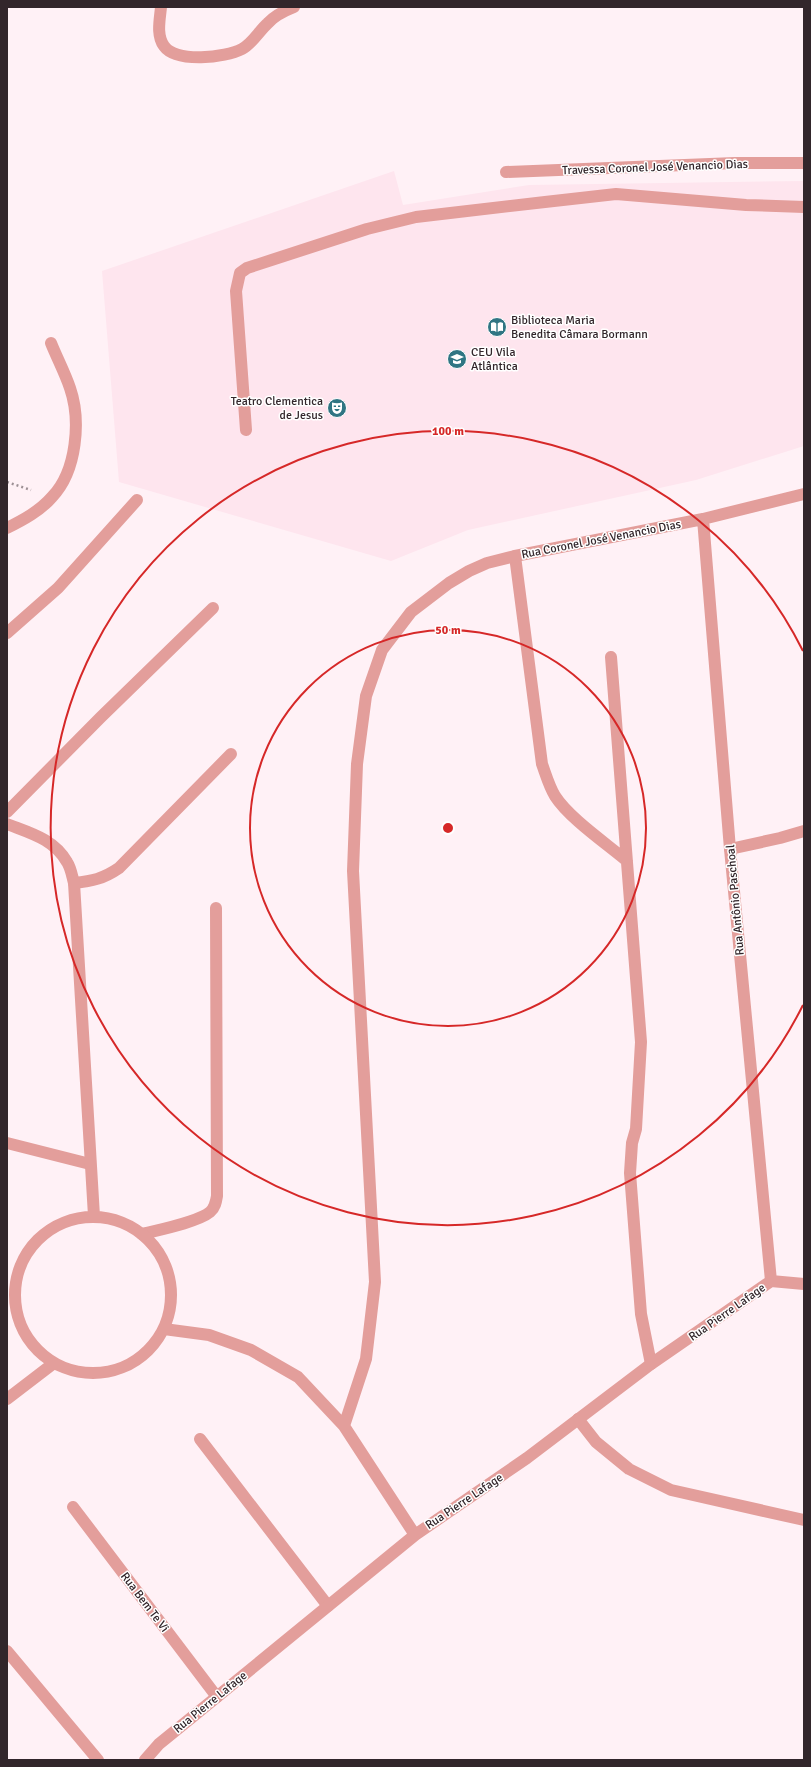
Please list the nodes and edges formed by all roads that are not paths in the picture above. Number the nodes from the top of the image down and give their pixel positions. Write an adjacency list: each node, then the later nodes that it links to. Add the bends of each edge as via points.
1 (161, 7): 2 (street, via 160,37 164,46 178,56 207,57 232,54 244,48 268,22)
2 (294, 7)
3 (804, 163): 4 (street, Travessa Coronel José Venancio Dias, via 735,163)
4 (506, 172)
5 (804, 207): 7 (street, via 746,205 616,194 416,217 366,229 247,268 240,273 236,291)
6 (51, 343): 11 (street, via 70,389 76,426 73,453 65,480 53,497 36,511)
7 (246, 430)
8 (804, 494): 10 (street, Rua Coronel José Venancio Dias)
9 (137, 500): 14 (street, via 58,588)
10 (703, 519): 12 (street, Rua Coronel José Venancio Dias); 20 (street, Rua Antônio Paschoal)
11 (7, 528)
12 (515, 556): 21 (street, via 542,764 556,796 567,811); 36 (street, Rua Coronel José Venancio Dias, via 469,571 411,612 382,650 366,696 357,764 353,871 375,1282 366,1359)
13 (213, 608): 17 (street, via 101,716)
14 (7, 633)
15 (611, 657): 21 (street)
16 (231, 754): 22 (street, via 119,868 96,880)
17 (7, 812)
18 (7, 824): 22 (street, via 54,845 68,863)
19 (804, 831): 20 (street)
20 (730, 849): 28 (street, Rua Antônio Paschoal)
21 (627, 861): 33 (street, via 641,1042 636,1129 632,1143 630,1173 641,1314)
22 (74, 883): 25 (street)
23 (216, 908): 27 (street, via 215,1206 199,1218)
24 (7, 1143): 25 (street)
25 (90, 1164): 26 (street)
26 (94, 1216): 27 (street, via 120,1221); 30 (street, via 69,1220 46,1232 28,1250 17,1274)
27 (142, 1234): 31 (street, via 159,1254 169,1278 171,1303)
28 (771, 1281): 29 (street, Rua Pierre Lafage); 33 (street, Rua Pierre Lafage)
29 (804, 1284)
30 (11, 1299): 32 (street, via 20,1325 34,1347)
31 (164, 1329): 32 (street, via 149,1350 128,1365 104,1373 78,1372); 36 (street, via 209,1335 251,1350 298,1377)
32 (54, 1363): 34 (street)
33 (651, 1364): 35 (street, Rua Pierre Lafage)
34 (7, 1399)
35 (578, 1419): 39 (street, via 596,1442 628,1469 671,1490); 40 (street, Rua Pierre Lafage, via 527,1458)
36 (344, 1426): 40 (street)
37 (200, 1439): 41 (street)
38 (73, 1507): 43 (street, Rua Bem Te Vi)
39 (804, 1520)
40 (415, 1535): 41 (street, Rua Pierre Lafage)
41 (328, 1606): 43 (street, Rua Pierre Lafage)
42 (7, 1651): 44 (street)
43 (217, 1696): 45 (street, Rua Pierre Lafage, via 159,1744)
44 (98, 1760)
45 (145, 1760)

